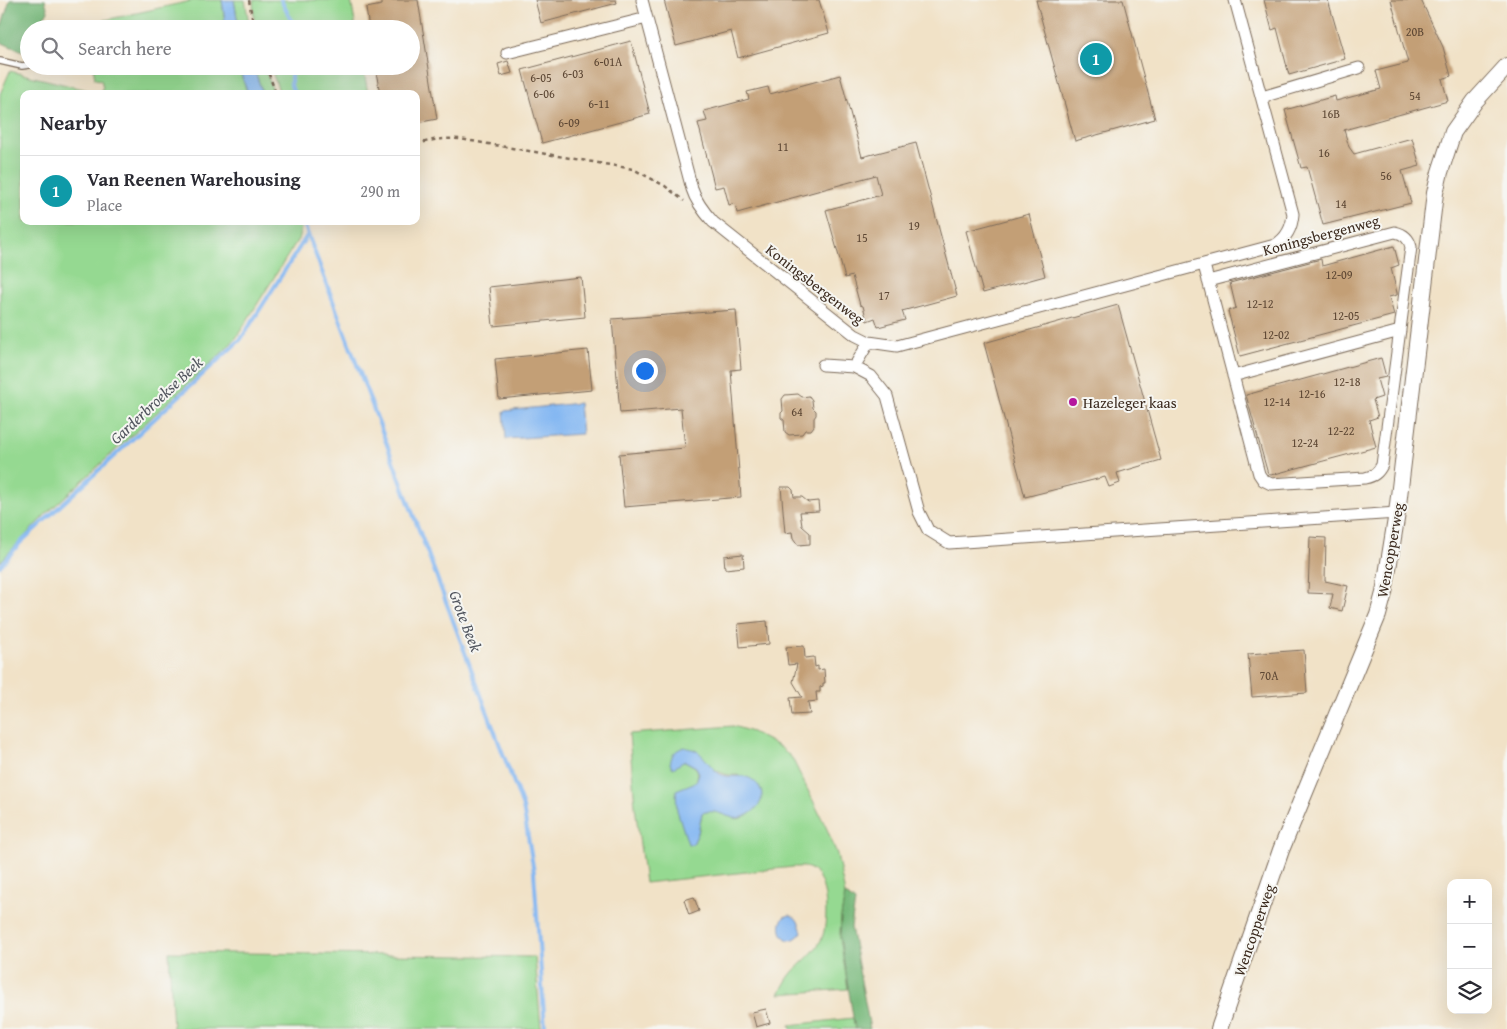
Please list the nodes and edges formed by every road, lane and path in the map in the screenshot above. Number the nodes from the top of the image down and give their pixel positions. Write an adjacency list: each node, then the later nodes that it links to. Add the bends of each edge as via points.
1 (249, 0): 5 (path)
2 (642, 0): 4 (street, Koningsbergenweg)
3 (1235, 0): 13 (street, Koningsbergenweg)
4 (647, 18): 6 (street); 19 (street, Koningsbergenweg, via 696,200 713,222 820,308)
5 (252, 20)
6 (507, 53)
7 (0, 61): 8 (lane)
8 (20, 66)
9 (1507, 66): 23 (street, Wencopperweg, via 1475,101 1453,132 1440,172)
10 (1359, 68): 13 (street)
11 (269, 75): 12 (path)
12 (275, 90)
13 (1262, 96): 16 (street, Koningsbergenweg, via 1290,200 1291,227 1275,246)
14 (420, 143): 15 (path, via 441,138 460,139 608,164 655,180)
15 (689, 205)
16 (1204, 264): 17 (street, Koningsbergenweg); 19 (street, Koningsbergenweg, via 897,346)
17 (1208, 281): 18 (street, Koningsbergenweg, via 1395,232 1404,234 1411,247); 22 (street, Koningsbergenweg)
18 (1400, 331): 22 (street); 22 (street, Koningsbergenweg, via 1382,465 1373,476 1280,484 1263,480)
19 (869, 342): 21 (street)
20 (823, 365): 21 (street)
21 (854, 367): 23 (street, via 871,376 887,396 920,512 928,530 949,543)
22 (1233, 376)
23 (1397, 513): 24 (street, Wencopperweg, via 1378,615 1281,850)
24 (1219, 1029)

